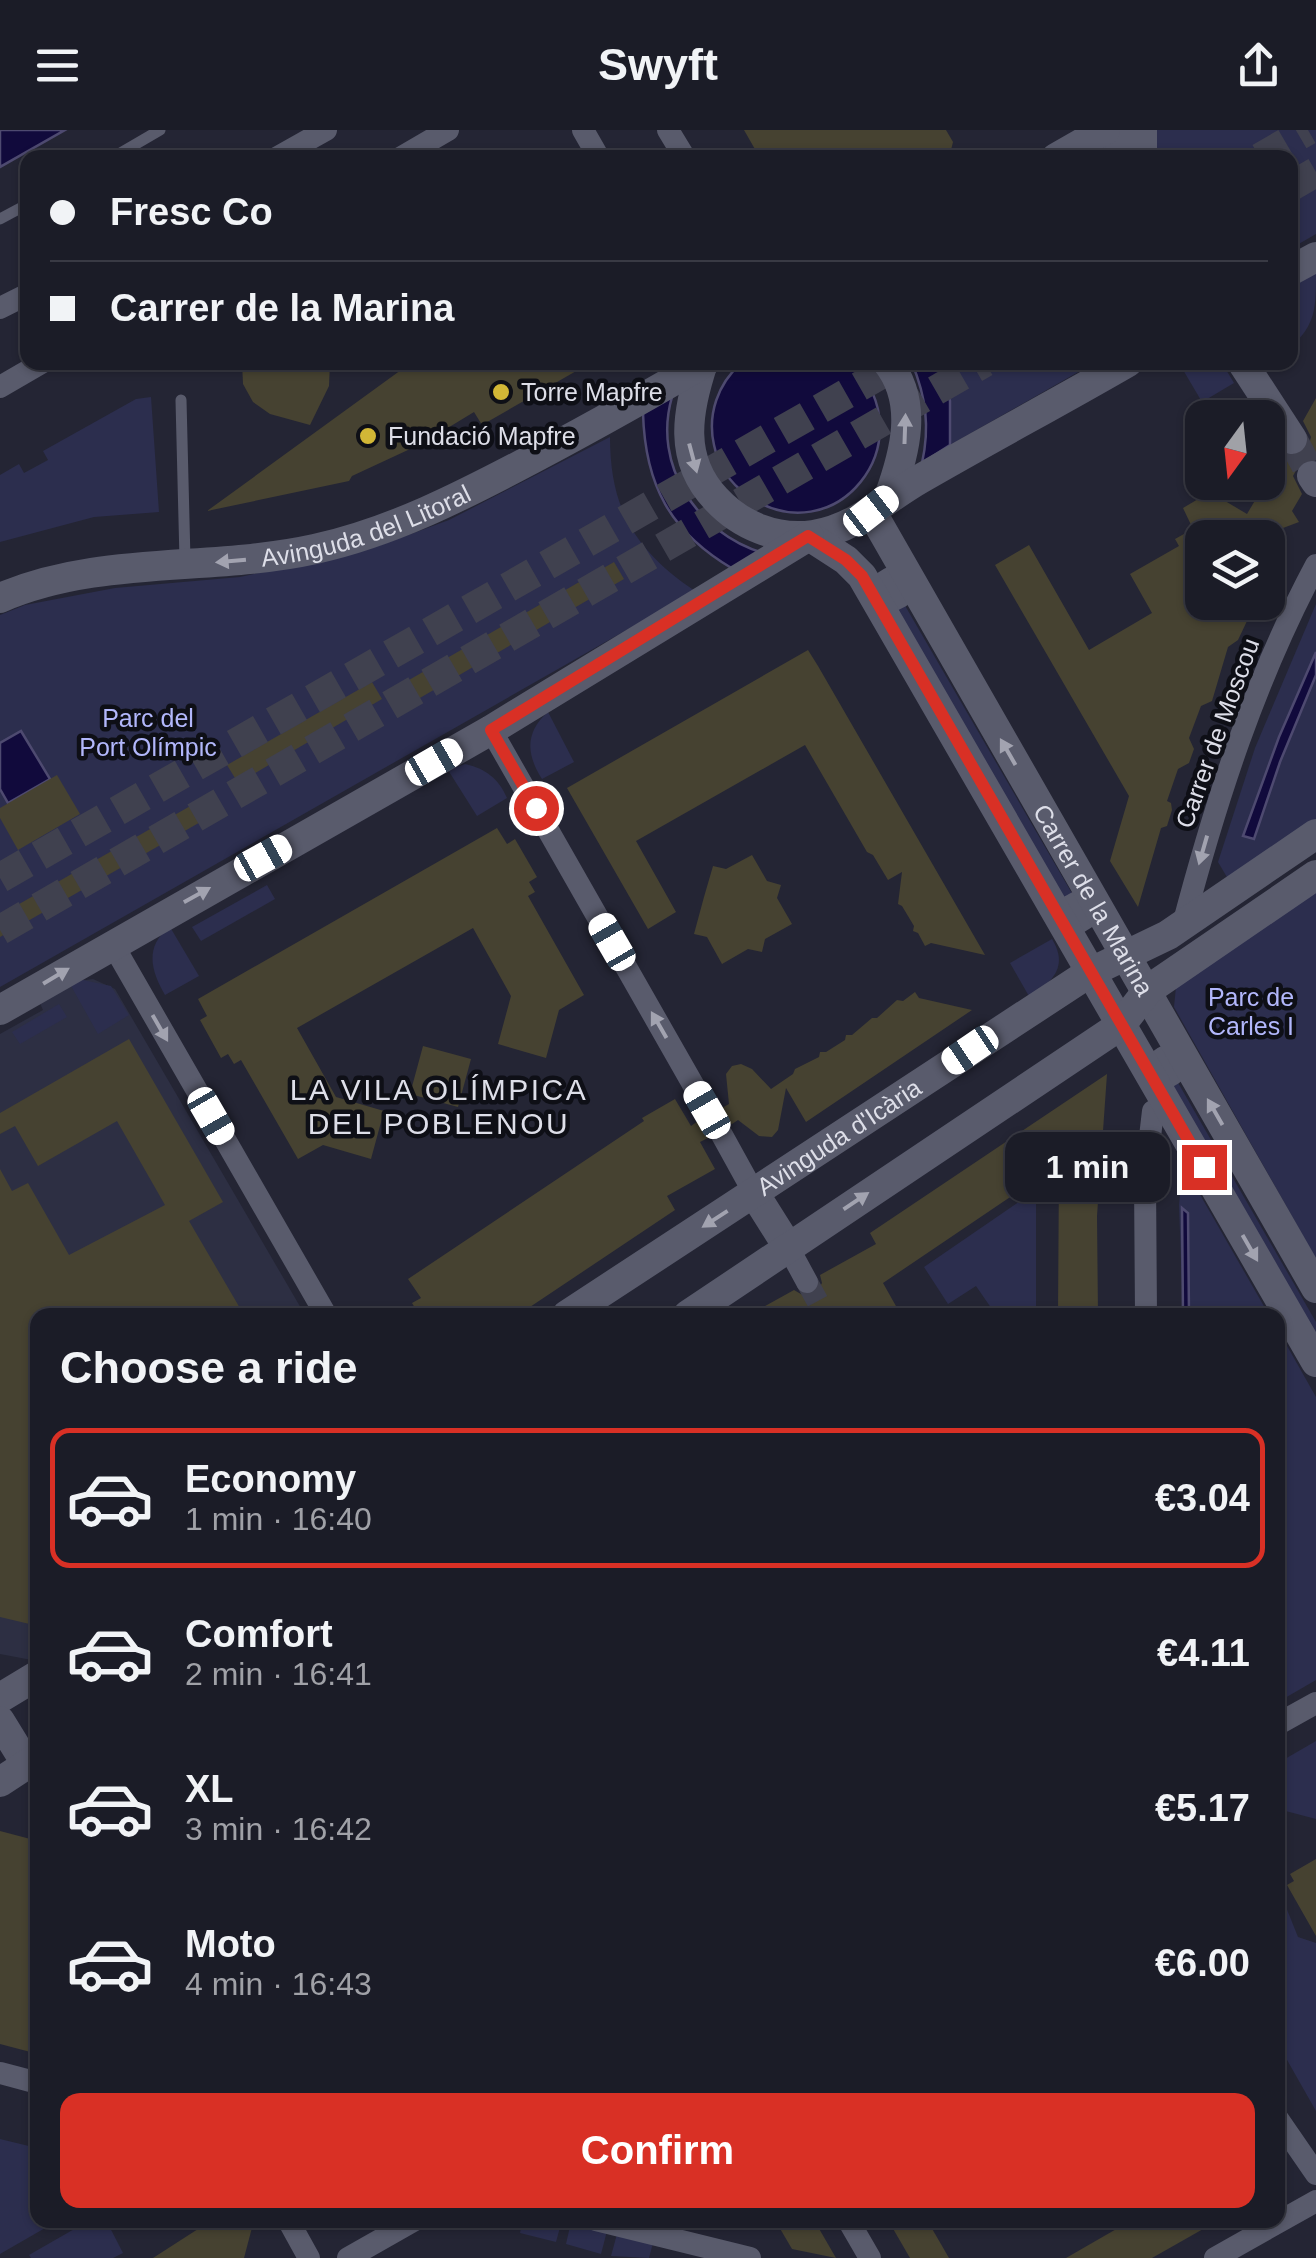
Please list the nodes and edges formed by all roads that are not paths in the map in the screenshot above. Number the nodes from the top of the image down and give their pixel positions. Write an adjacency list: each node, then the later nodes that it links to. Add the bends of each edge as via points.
1 (160, 130): 5 (lane)
2 (326, 130): 6 (street)
3 (448, 130): 7 (street)
4 (1108, 130): 8 (street)
5 (126, 150)
6 (290, 150)
7 (414, 150)
8 (1071, 150)
9 (29, 370): 15 (street)
10 (691, 370): 20 (street, Avinguda del Litoral, one-way to 20, via 398,524 315,549)
11 (702, 370): 19 (street, one-way to 19, via 688,415 689,441 710,493 737,520)
12 (893, 370): 18 (street, one-way to 12, via 903,459 907,422)
13 (1114, 370): 18 (street)
14 (1251, 370): 17 (street)
15 (0, 387)
16 (180, 400): 20 (lane)
17 (1292, 440)
18 (880, 504): 19 (street, via 850,525); 28 (street, Carrer de la Marina, one-way to 18)
19 (808, 536): 23 (street); 29 (street, Carrer de la Marina, via 862,576)
20 (185, 565): 22 (street, Avinguda del Litoral, via 60,578)
21 (1316, 565): 26 (street, Carrer de Moscou, one-way to 26, via 1262,678)
22 (0, 598)
23 (491, 730): 27 (street, one-way to 23); 34 (street, one-way to 23)
24 (1316, 834): 26 (street, Avinguda d'Icària)
25 (1316, 875): 30 (street)
26 (1182, 925): 28 (street, Avinguda d'Icària)
27 (112, 943): 31 (street, one-way to 27); 40 (street, one-way to 40)
28 (1127, 957): 29 (street, Avinguda d'Icària); 30 (street, Carrer de la Marina)
29 (1088, 973): 32 (street, Carrer de la Marina); 36 (street, Avinguda d'Icària)
30 (1148, 990): 32 (street); 39 (street, Carrer de la Marina, one-way to 30)
31 (0, 1010)
32 (1121, 1025): 33 (street, Carrer de la Marina); 37 (street, one-way to 32)
33 (1166, 1091): 43 (street, via 1153,1111 1146,1180); 44 (street, Carrer de la Marina, one-way to 44)
34 (707, 1110)
35 (722, 1135): 36 (street)
36 (754, 1193): 37 (street); 41 (street, Avinguda d'Icària, one-way to 41)
37 (788, 1248): 38 (street); 42 (street)
38 (807, 1282)
39 (1316, 1288)
40 (322, 1308)
41 (578, 1308)
42 (698, 1308)
43 (1146, 1308)
44 (1316, 1362)
45 (30, 1681): 46 (street)
46 (0, 1698)
47 (1316, 1703): 48 (street)
48 (1285, 1720)
49 (0, 1721): 50 (street)
50 (30, 1763)
51 (30, 1771): 52 (street)
52 (0, 1782)
53 (0, 2073): 54 (street)
54 (30, 2081)
55 (1285, 2129): 56 (street)
56 (1316, 2174)
57 (1316, 2201): 58 (street)
58 (1285, 2218)
59 (292, 2228): 64 (street)
60 (401, 2228): 65 (street)
61 (628, 2228): 66 (street)
62 (853, 2228): 67 (street)
63 (1268, 2228): 68 (street)
64 (309, 2258)
65 (348, 2258)
66 (750, 2258)
67 (870, 2258)
68 (1215, 2258)

